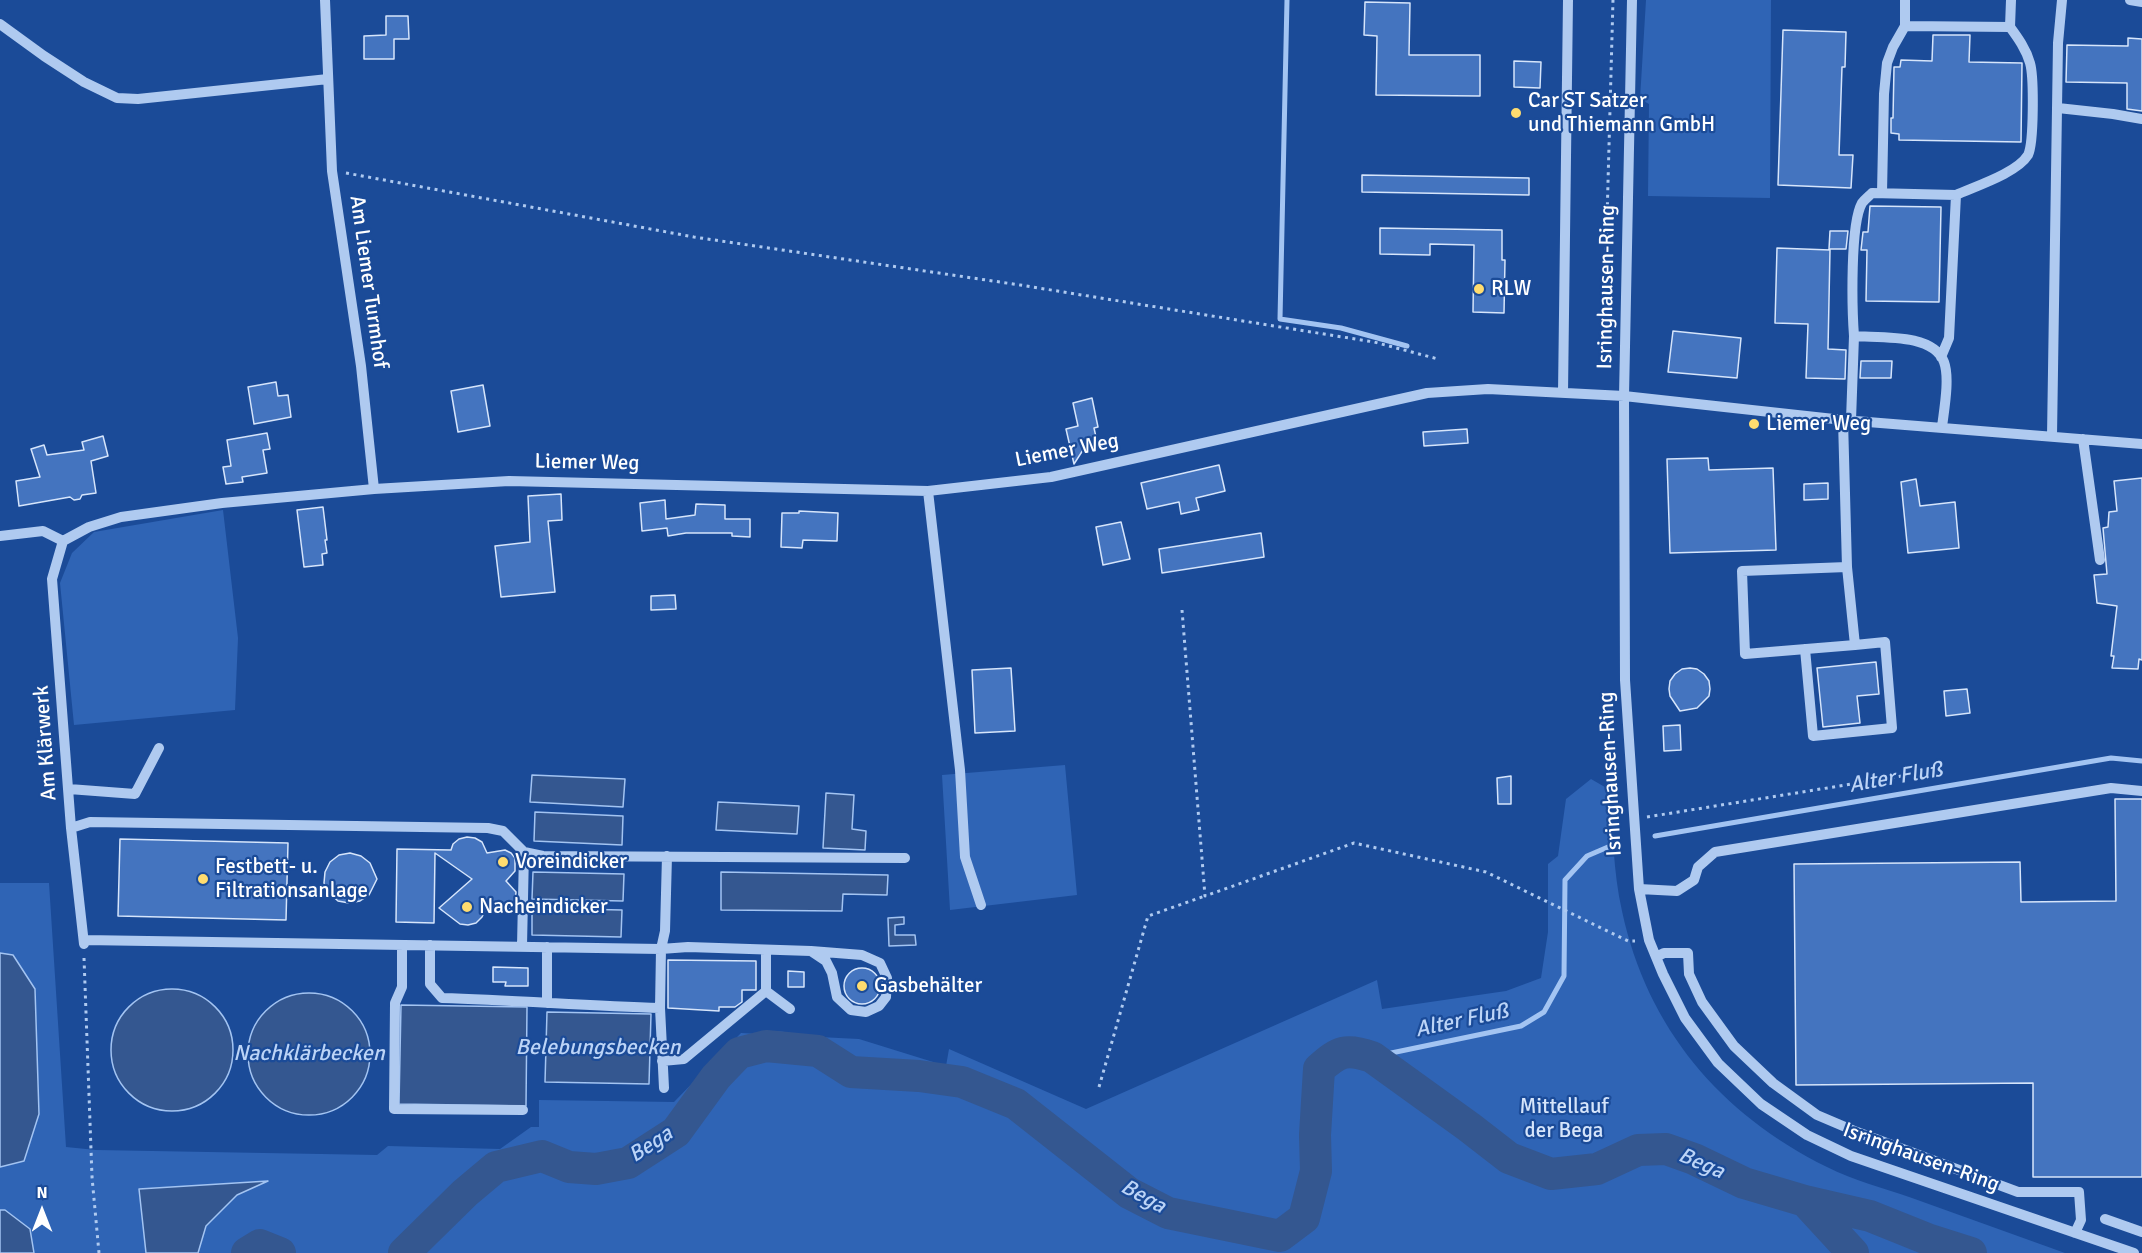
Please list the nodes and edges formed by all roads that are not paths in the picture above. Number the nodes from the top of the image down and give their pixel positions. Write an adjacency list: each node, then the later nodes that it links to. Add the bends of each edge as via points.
1 (326, 0): 12 (street, Am Liemer Turmhof)
2 (1568, 0): 19 (street)
3 (1632, 0): 20 (street, Isringhausen-Ring)
4 (1905, 0): 10 (street)
5 (2011, 0): 11 (street)
6 (2062, 0): 13 (street)
7 (2130, 0): 8 (street)
8 (2142, 2)
9 (0, 24): 12 (street, via 84,82 117,98)
10 (1905, 26): 11 (street); 15 (street, via 1887,63)
11 (2010, 27): 16 (street, via 2031,65 2032,140 2028,155 2011,170)
12 (328, 79): 26 (street, Am Liemer Turmhof, via 332,171 361,366)
13 (2058, 108): 14 (street); 23 (street)
14 (2142, 119)
15 (1882, 193): 16 (street); 17 (street, via 1872,193 1863,202 1857,220)
16 (1956, 195): 18 (street, via 1949,338)
17 (1854, 336): 18 (street, via 1918,340 1936,348); 21 (street)
18 (1941, 357): 22 (street, via 1945,385)
19 (1563, 393): 20 (street, Liemer Weg); 27 (street, Liemer Weg, via 1488,389 1426,393 1051,477)
20 (1624, 396): 21 (street, Liemer Weg); 41 (street, Isringhausen-Ring, via 1625,680)
21 (1847, 420): 22 (street, Liemer Weg); 31 (street)
22 (1942, 428): 23 (street, Liemer Weg)
23 (2052, 436): 24 (street, Liemer Weg)
24 (2083, 439): 25 (street, Liemer Weg); 30 (street)
25 (2142, 444)
26 (374, 489): 27 (street, Liemer Weg, via 509,481); 29 (street, Liemer Weg, via 121,517)
27 (928, 491): 42 (street, via 960,770 965,857)
28 (0, 536): 29 (street, via 43,531)
29 (63, 541): 35 (street, Am Klärwerk, via 52,579)
30 (2100, 560)
31 (1847, 567): 32 (street); 33 (street, via 1742,571 1746,654)
32 (1855, 645): 33 (street); 33 (street, via 1885,642 1892,728 1813,736)
33 (1805, 650)
34 (159, 748): 35 (street, via 135,794)
35 (69, 789): 37 (street, Am Klärwerk)
36 (2142, 791): 41 (street, via 2111,788 1715,852 1698,867 1694,880 1677,891)
37 (71, 828): 38 (street, via 90,822 488,828 503,831); 43 (street, Am Klärwerk, via 84,942)
38 (524, 852): 39 (street, via 543,856); 45 (street)
39 (667, 856): 40 (street); 47 (street, via 665,931)
40 (905, 858)
41 (1639, 889): 50 (street, Isringhausen-Ring)
42 (981, 905)
43 (402, 945): 44 (street); 57 (street, via 402,987 395,1003 394,1109)
44 (430, 945): 45 (street); 52 (street, via 430,984 442,998)
45 (522, 946): 46 (street)
46 (547, 947): 47 (street); 52 (street)
47 (660, 949): 48 (street); 53 (street)
48 (766, 950): 49 (street); 51 (street)
49 (811, 951): 49 (street, via 862,955 880,963 887,978 886,997 879,1006 866,1011 851,1010 837,997 826,961)
50 (1656, 957): 60 (street, Isringhausen-Ring, via 1685,1018 1719,1064 1761,1104 1808,1135 1851,1156); 60 (street, via 1688,953 1689,974 1702,1002 1734,1046 1773,1083 1817,1114 2018,1192 2079,1192 2081,1220)
51 (766, 991): 54 (street); 55 (street, via 684,1059)
52 (547, 1003): 53 (street)
53 (660, 1008): 55 (street)
54 (790, 1010)
55 (662, 1060): 56 (street)
56 (664, 1088)
57 (523, 1110)
58 (2105, 1219): 59 (street)
59 (2142, 1232)
60 (2075, 1233): 61 (street, Isringhausen-Ring)
61 (2134, 1253)

